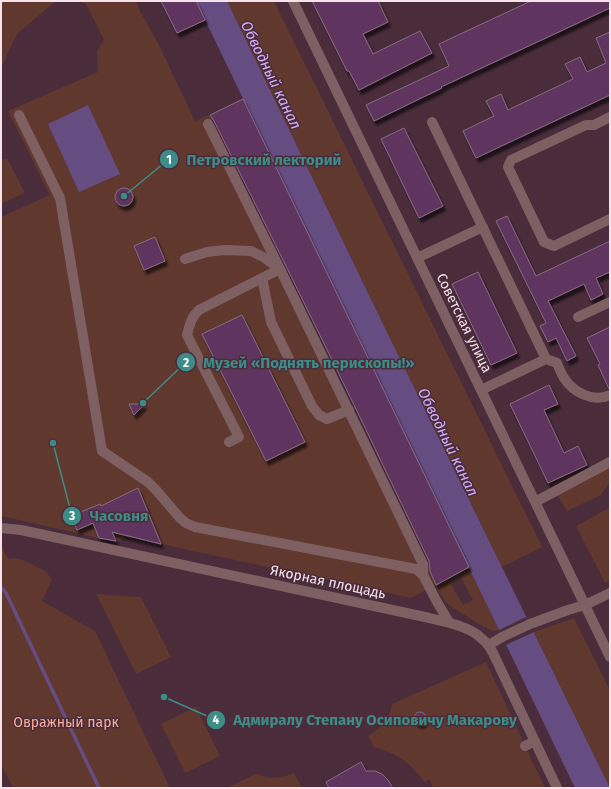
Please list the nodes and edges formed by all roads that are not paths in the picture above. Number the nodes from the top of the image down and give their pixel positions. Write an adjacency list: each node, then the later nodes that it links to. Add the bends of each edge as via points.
1 (293, 1): 8 (street, Советская улица)
2 (19, 115): 22 (street, via 60,198 102,451 148,482 180,518 195,527 416,569)
3 (610, 117): 6 (street, via 594,125 586,125 511,160 508,167 544,242 554,246)
4 (432, 122): 7 (street)
5 (208, 124): 10 (street)
6 (610, 219)
7 (483, 226): 8 (street); 14 (street)
8 (417, 258): 15 (street, Советская улица)
9 (185, 259): 10 (street, via 224,250 250,251)
10 (280, 269): 11 (street); 17 (street)
11 (262, 278): 17 (street, via 271,322 312,406 319,415 327,419); 18 (street, via 199,310 193,315 188,330 188,335 239,437)
12 (610, 302): 13 (street)
13 (578, 318)
14 (546, 359): 15 (street); 16 (street, via 557,363 563,377 574,389 586,396 596,398)
15 (481, 390): 20 (street, Советская улица)
16 (610, 395)
17 (349, 410): 22 (street, via 423,564)
18 (229, 442)
19 (610, 462): 20 (street)
20 (535, 502): 24 (street, Советская улица)
21 (1, 528): 25 (street, Якорная площадь, via 21,530)
22 (423, 574): 25 (street)
23 (610, 593): 24 (street)
24 (585, 605): 26 (street, via 530,624); 27 (street, Советская улица)
25 (448, 622): 26 (street, Якорная площадь, via 473,632)
26 (489, 645): 28 (street, Якорная площадь)
27 (610, 657)
28 (535, 741): 29 (street); 30 (street, Якорная площадь)
29 (525, 746)
30 (557, 788)

